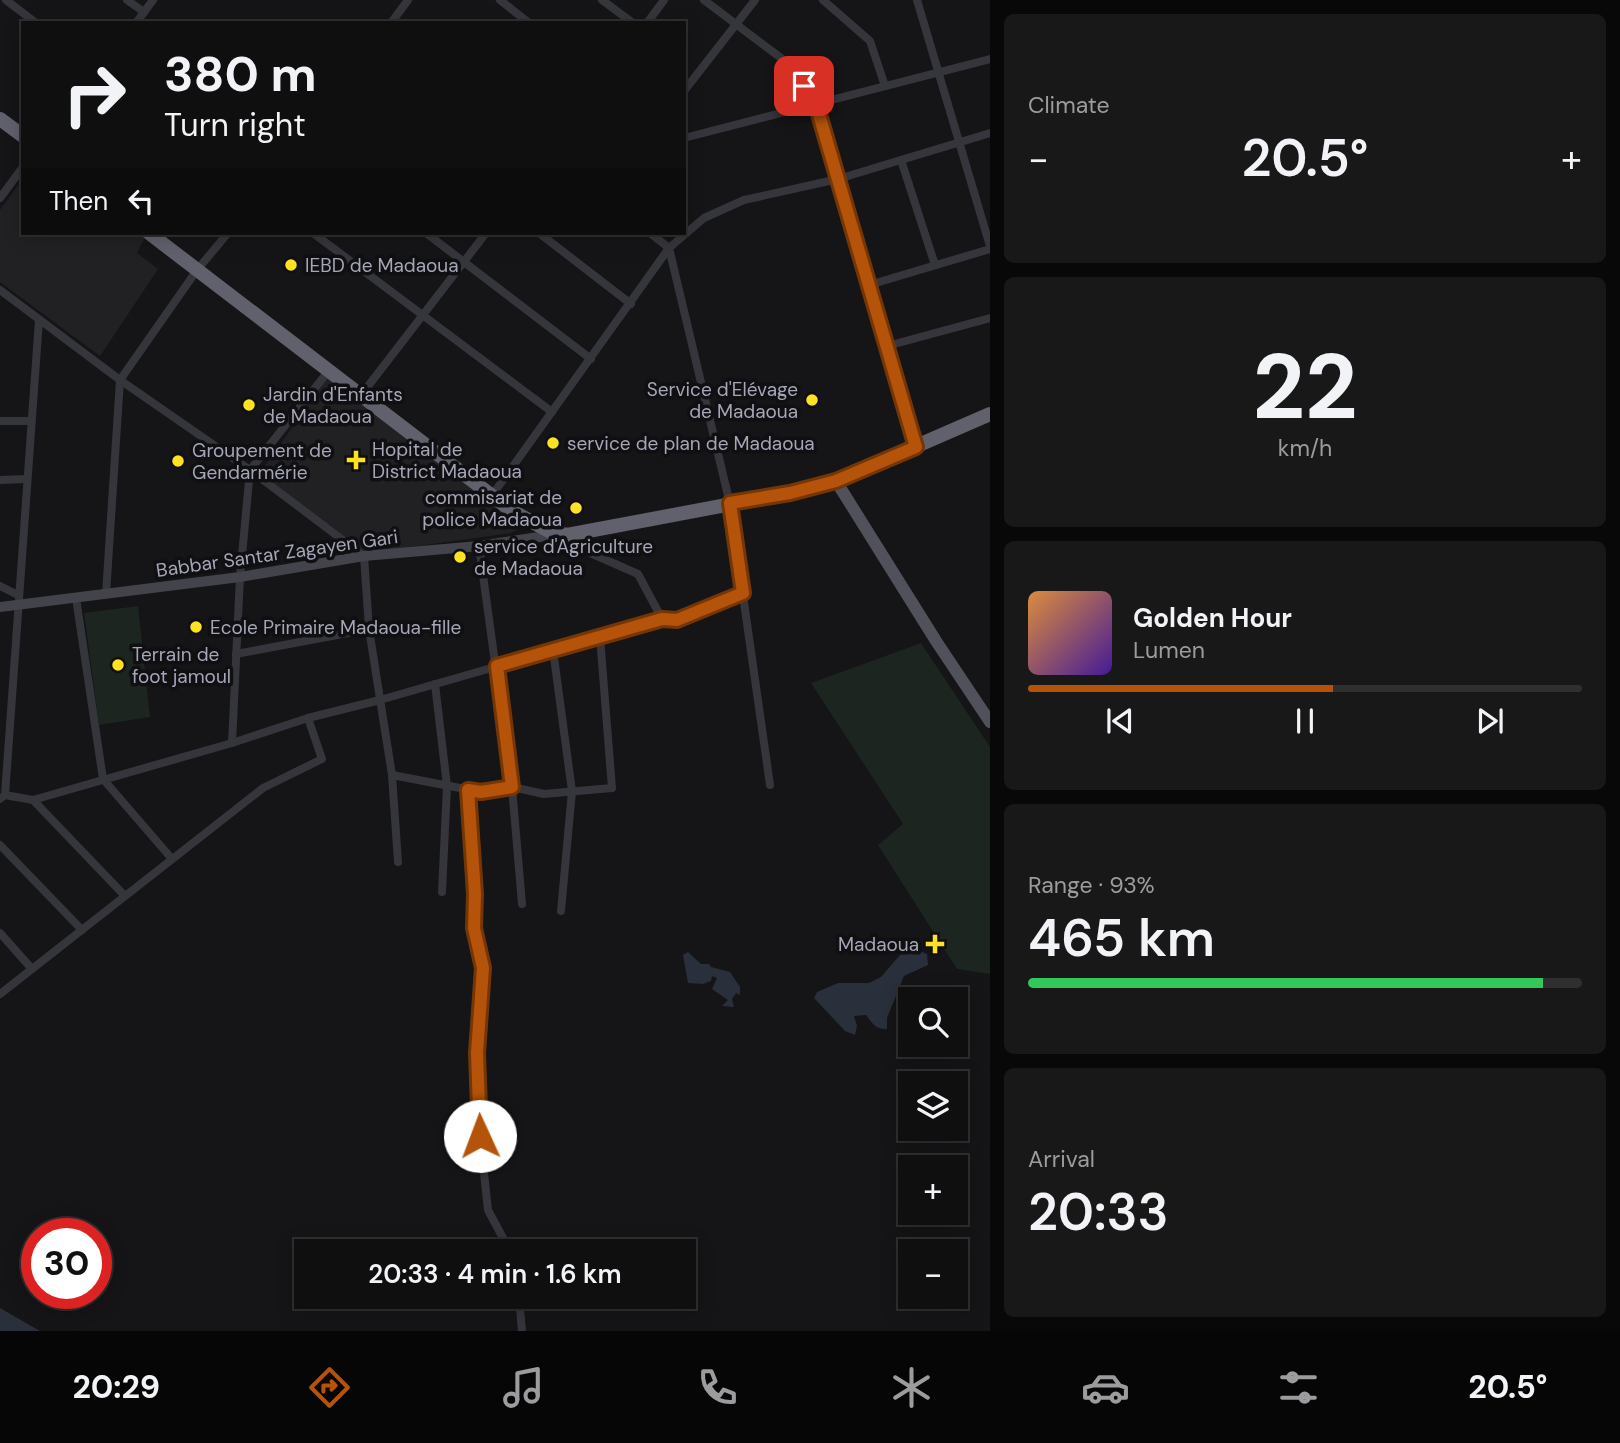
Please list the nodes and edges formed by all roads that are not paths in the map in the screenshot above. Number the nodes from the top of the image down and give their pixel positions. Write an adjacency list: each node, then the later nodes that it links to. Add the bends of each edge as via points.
1 (6, 0): 13 (street)
2 (127, 0): 12 (street)
3 (153, 0): 12 (street)
4 (408, 0): 15 (street)
5 (500, 0): 16 (street)
6 (602, 0): 17 (street)
7 (664, 0): 18 (street)
8 (704, 0): 19 (street)
9 (755, 0): 19 (street)
10 (823, 0): 22 (street, via 870,41)
11 (916, 0): 21 (street)
12 (144, 12): 14 (street)
13 (33, 21)
14 (137, 21)
15 (392, 21)
16 (526, 21)
17 (630, 21)
18 (648, 21)
19 (736, 24): 23 (street); 24 (street, via 793,67)
20 (990, 59): 21 (street)
21 (938, 72): 22 (street); 29 (street)
22 (885, 86): 24 (street)
23 (686, 87)
24 (816, 104): 28 (street); 32 (street)
25 (0, 119): 27 (highway)
26 (990, 132): 29 (street)
27 (21, 135)
28 (686, 137)
29 (959, 142): 30 (street); 43 (street)
30 (901, 160): 32 (street); 46 (street)
31 (21, 170): 33 (street)
32 (838, 179): 34 (street, via 744,200 704,218); 48 (street)
33 (0, 198)
34 (686, 233)
35 (152, 235): 47 (highway)
36 (226, 235): 47 (street)
37 (316, 235): 51 (street)
38 (429, 235): 45 (street)
39 (484, 235): 45 (street)
40 (542, 235): 50 (street)
41 (652, 235): 44 (street)
42 (684, 235): 44 (street)
43 (990, 247): 46 (street)
44 (668, 248): 50 (street); 69 (street)
45 (463, 262): 51 (street); 55 (street)
46 (935, 265): 48 (street)
47 (197, 270): 56 (highway); 57 (street)
48 (869, 285): 54 (street)
49 (0, 290): 53 (street)
50 (631, 304): 55 (street)
51 (422, 315): 58 (street); 59 (street)
52 (990, 318): 54 (street)
53 (39, 320): 57 (street); 62 (street)
54 (887, 346): 63 (street)
55 (591, 359): 59 (street)
56 (330, 369): 58 (highway); 64 (street)
57 (120, 380): 64 (street); 76 (street)
58 (362, 394): 68 (highway)
59 (552, 412): 68 (street)
60 (990, 414): 63 (highway)
61 (0, 421): 62 (street)
62 (31, 421): 65 (street)
63 (916, 447): 67 (highway)
64 (250, 470): 72 (street); 73 (street)
65 (27, 479): 66 (street); 78 (street)
66 (0, 480)
67 (836, 481): 69 (highway); 89 (main road)
68 (493, 494): 70 (highway)
69 (730, 503): 70 (highway); 75 (street)
70 (555, 535): 71 (street, Babbar Santar Zagayen Gari); 80 (street, via 638,574)
71 (480, 545): 72 (street, Babbar Santar Zagayen Gari); 85 (street)
72 (364, 556): 73 (street, Babbar Santar Zagayen Gari); 81 (street)
73 (240, 577): 76 (street, Babbar Santar Zagayen Gari); 84 (street)
74 (0, 586): 78 (street)
75 (743, 593): 80 (street, via 677,620); 93 (street)
76 (106, 594): 77 (street, Babbar Santar Zagayen Gari)
77 (76, 598): 78 (street, Babbar Santar Zagayen Gari); 92 (street)
78 (17, 600): 79 (street, Babbar Santar Zagayen Gari); 98 (street)
79 (0, 607)
80 (662, 619): 82 (street)
81 (369, 629): 84 (street); 87 (street)
82 (600, 636): 83 (street); 97 (street, via 612,788)
83 (553, 650): 85 (street); 97 (street)
84 (236, 654): 90 (street)
85 (497, 666): 86 (street); 95 (street)
86 (435, 684): 87 (street); 94 (street)
87 (380, 700): 88 (street); 91 (street)
88 (308, 718): 90 (street); 101 (street, via 322,759 263,788)
89 (990, 722)
90 (232, 743): 92 (street)
91 (392, 775): 94 (street); 102 (street)
92 (103, 779): 99 (street); 101 (street)
93 (770, 785)
94 (447, 786): 96 (street); 103 (street)
95 (512, 787): 96 (street); 97 (street, via 544,794); 105 (street)
96 (468, 790): 111 (street, via 474,928 483,968 477,1053 480,1136 488,1210)
97 (572, 791): 106 (street)
98 (3, 797): 99 (street)
99 (33, 800): 104 (street)
100 (0, 845): 107 (street)
101 (172, 859): 104 (street)
102 (398, 862)
103 (442, 892)
104 (125, 896): 107 (street)
105 (522, 904)
106 (561, 912)
107 (82, 930): 109 (street)
108 (0, 933): 109 (street)
109 (32, 969): 110 (street)
110 (0, 994)
111 (504, 1239)
112 (520, 1309): 113 (street)
113 (522, 1331)

